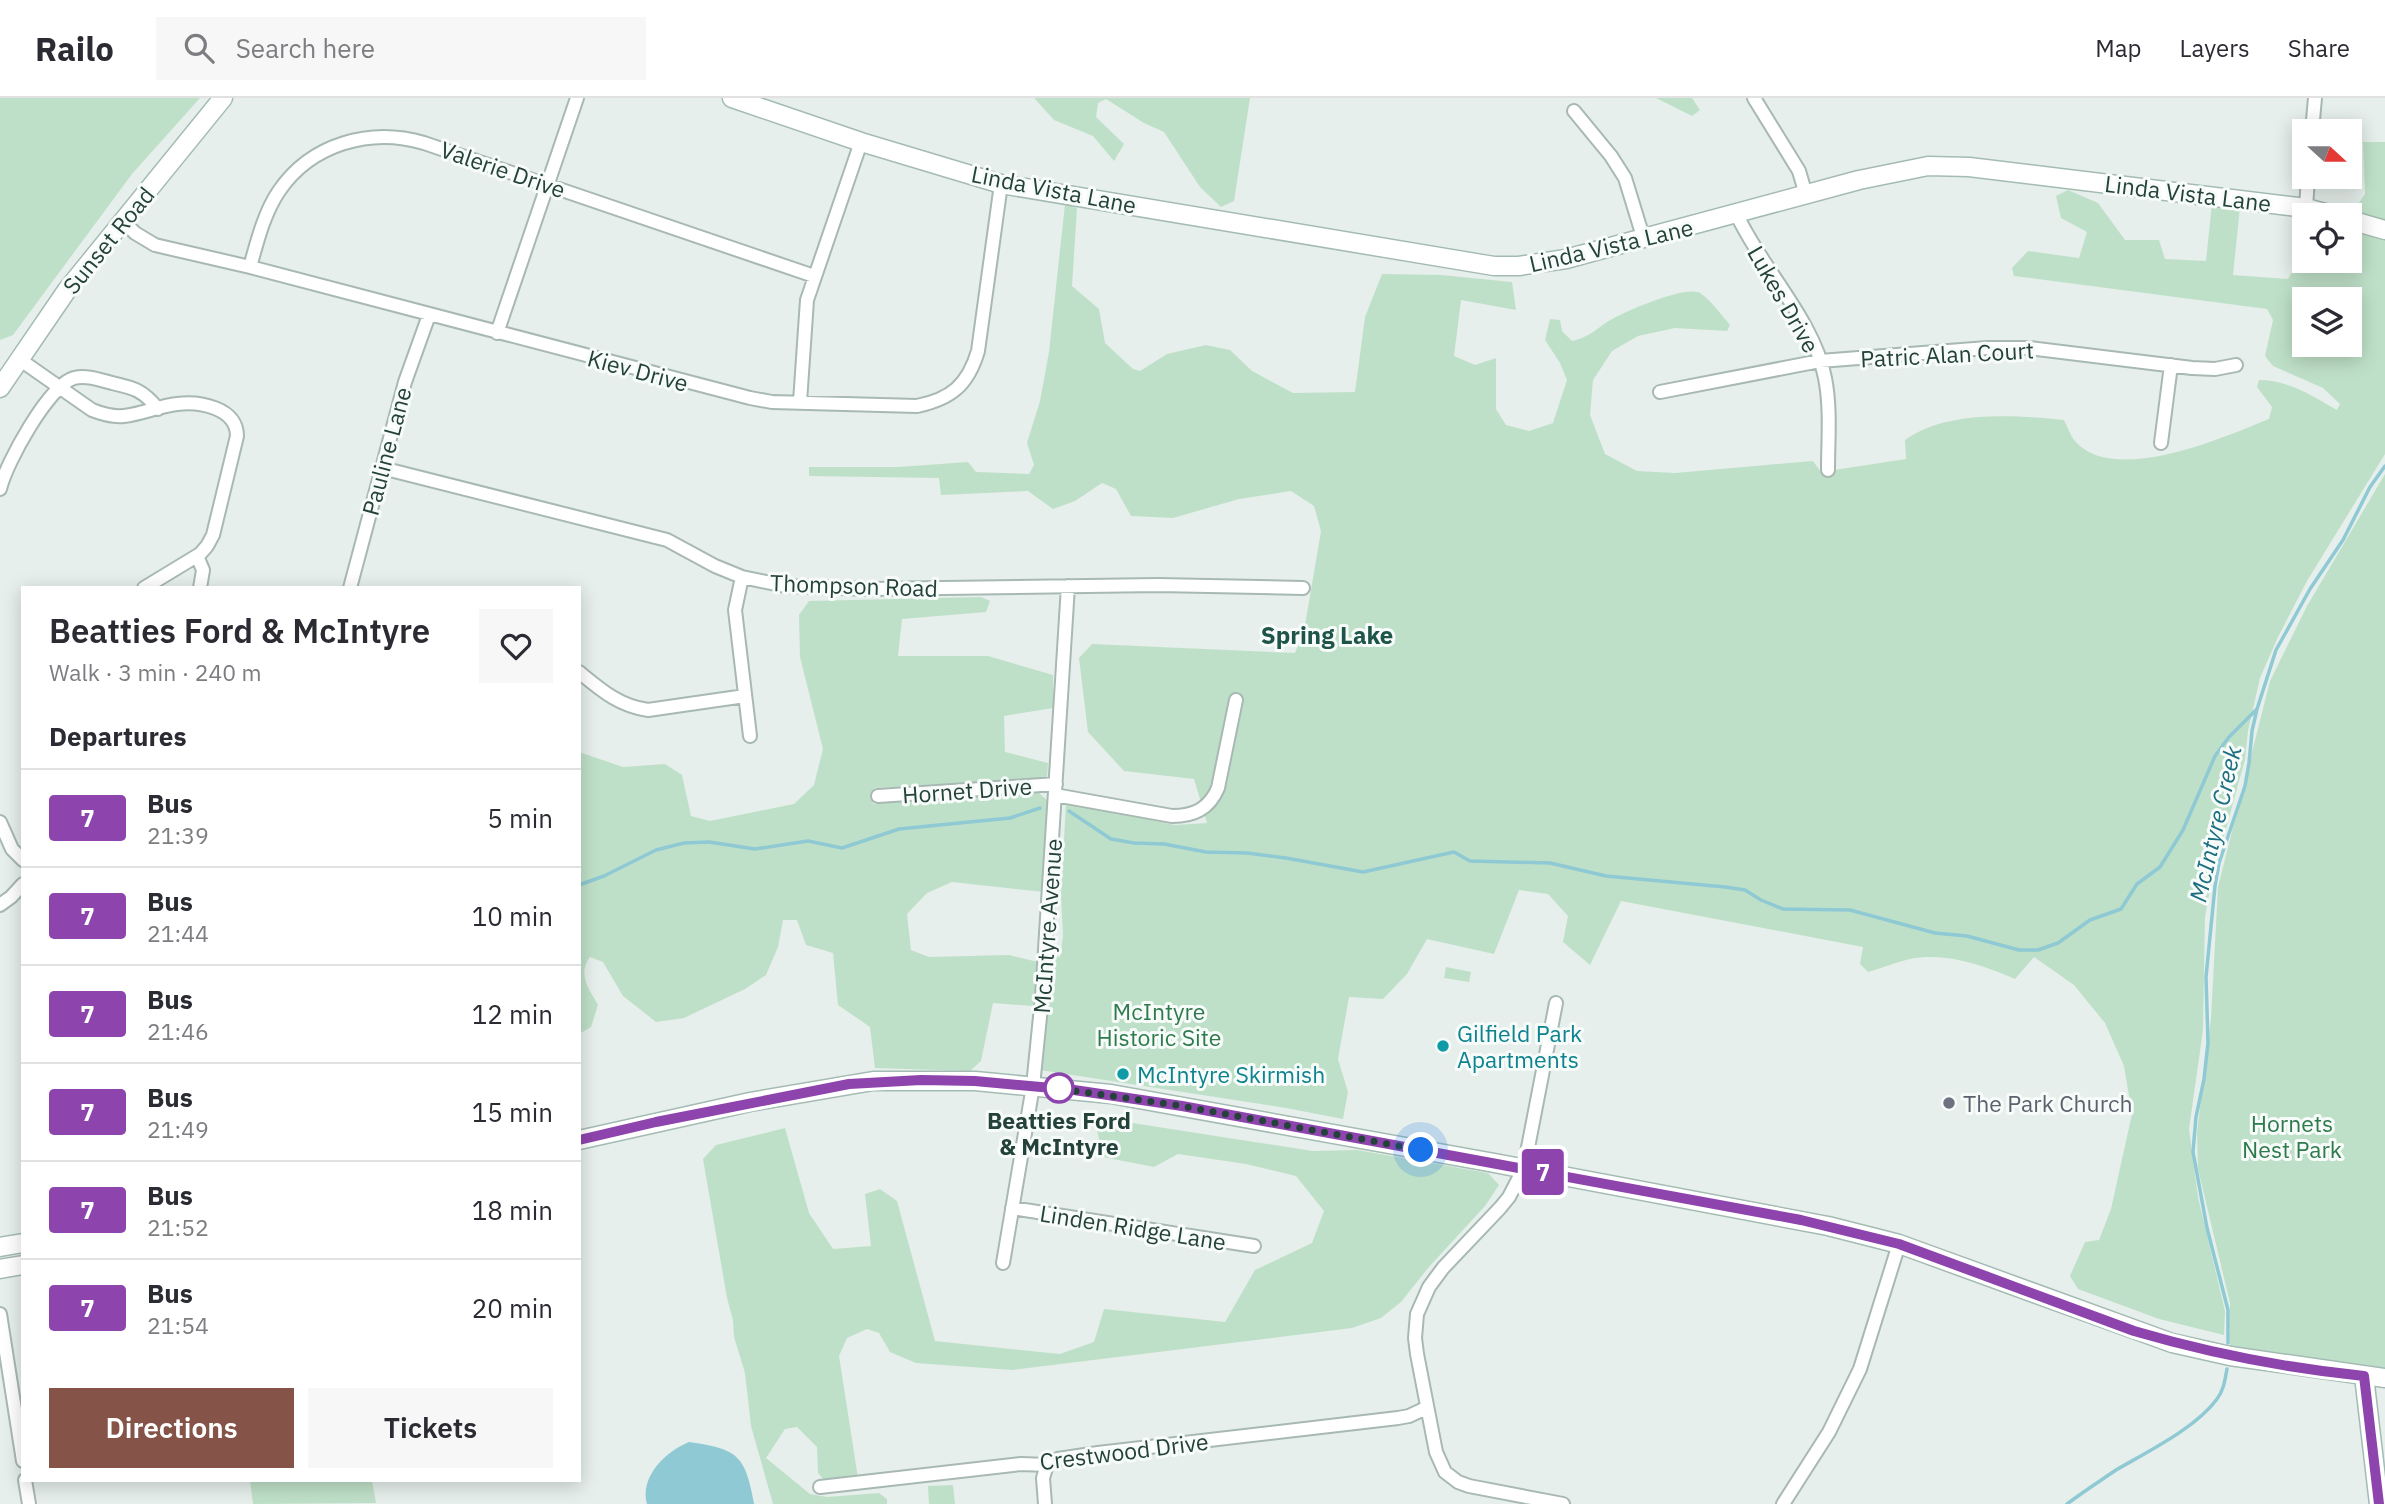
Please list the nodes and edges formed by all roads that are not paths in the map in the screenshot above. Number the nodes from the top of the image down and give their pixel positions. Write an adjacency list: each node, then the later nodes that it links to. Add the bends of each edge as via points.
1 (223, 98): 14 (main road, Sunset Road)
2 (577, 98): 9 (street)
3 (732, 98): 8 (main road, Linda Vista Lane)
4 (1754, 98): 11 (street, via 1799,171)
5 (2315, 98): 7 (street)
6 (1574, 111): 17 (street, via 1625,178)
7 (2313, 119)
8 (861, 142): 10 (main road, Linda Vista Lane); 19 (street)
9 (547, 184): 18 (street, Valerie Drive, via 404,137 366,136 346,142 291,176 277,193); 19 (street, Valerie Drive); 21 (street)
10 (1002, 184): 17 (main road, Linda Vista Lane, via 1494,266 1540,264); 29 (street, Kiev Drive, via 978,351 960,386 935,402 917,406)
11 (1806, 195): 12 (main road, Linda Vista Lane, via 1907,169 1944,165); 13 (main road, Linda Vista Lane)
12 (2292, 206)
13 (1736, 213): 17 (main road, Linda Vista Lane); 23 (street, Lukes Drive, via 1809,334)
14 (123, 221): 18 (street, Kiev Drive, via 155,245); 22 (main road, Sunset Road)
15 (2362, 223): 16 (main road)
16 (2385, 230)
17 (1644, 240)
18 (250, 267): 20 (street, Kiev Drive)
19 (814, 276): 29 (street, via 807,300)
20 (429, 315): 21 (street, Kiev Drive); 32 (street, Pauline Lane)
21 (497, 333): 29 (street, Kiev Drive, via 750,398)
22 (19, 359): 26 (street); 27 (main road, Sunset Road)
23 (1820, 361): 24 (street, Patric Alan Court, via 2009,347); 28 (street, Patric Alan Court); 33 (street, Lukes Drive, via 1827,396)
24 (2171, 365): 25 (street, Patric Alan Court, via 2215,369); 31 (street)
25 (2236, 365)
26 (58, 387): 30 (street, via 105,414); 30 (street, via 87,376 134,388); 34 (street, via 20,442)
27 (0, 388)
28 (1660, 392)
29 (800, 402)
30 (158, 409): 35 (street, via 179,403 201,405 227,413 237,427 213,535)
31 (2161, 443)
32 (382, 468): 36 (street, Thompson Road, via 667,540); 39 (street, Pauline Lane)
33 (1828, 470)
34 (0, 489)
35 (197, 556): 37 (street); 38 (street, via 203,570)
36 (742, 576): 40 (street, Thompson Road, via 806,588); 43 (street, via 736,610)
37 (149, 586)
38 (200, 586)
39 (351, 586)
40 (1069, 586): 41 (street, Thompson Road); 46 (street, McIntyre Avenue)
41 (1303, 588)
42 (581, 674): 43 (street, via 633,708 648,710)
43 (745, 696): 45 (street)
44 (1236, 700): 46 (street, Hornet Drive, via 1218,789 1202,809 1172,816)
45 (750, 736)
46 (1056, 790): 47 (street, Hornet Drive); 53 (street, McIntyre Avenue)
47 (878, 796)
48 (0, 822): 49 (street)
49 (21, 858)
50 (21, 886): 51 (street)
51 (0, 905)
52 (1556, 1003): 55 (street)
53 (1033, 1086): 54 (main road, via 921,1080 849,1084); 55 (main road, via 1111,1094); 56 (street, McIntyre Avenue)
54 (581, 1140)
55 (1524, 1168): 58 (main road, via 1801,1220); 67 (street, via 1509,1197 1443,1268 1423,1298 1415,1338)
56 (1012, 1208): 60 (street, Linden Ridge Lane); 61 (street, McIntyre Avenue)
57 (21, 1243): 59 (main road)
58 (1899, 1244): 65 (main road, via 2172,1343); 75 (street, via 1860,1369 1829,1432)
59 (0, 1247)
60 (1254, 1247)
61 (1003, 1264)
62 (21, 1265): 63 (main road)
63 (0, 1269)
64 (0, 1314): 68 (street)
65 (2364, 1376): 66 (main road); 76 (main road)
66 (2385, 1378)
67 (1426, 1408): 69 (street, Crestwood Drive, via 1398,1418 1098,1453); 74 (street, via 1440,1464 1451,1478 1469,1486)
68 (21, 1448)
69 (1046, 1465): 71 (street, Crestwood Drive, via 1021,1464); 73 (street)
70 (26, 1482): 72 (street)
71 (820, 1488)
72 (29, 1504)
73 (1045, 1504)
74 (1563, 1504)
75 (1783, 1504)
76 (2379, 1504)

